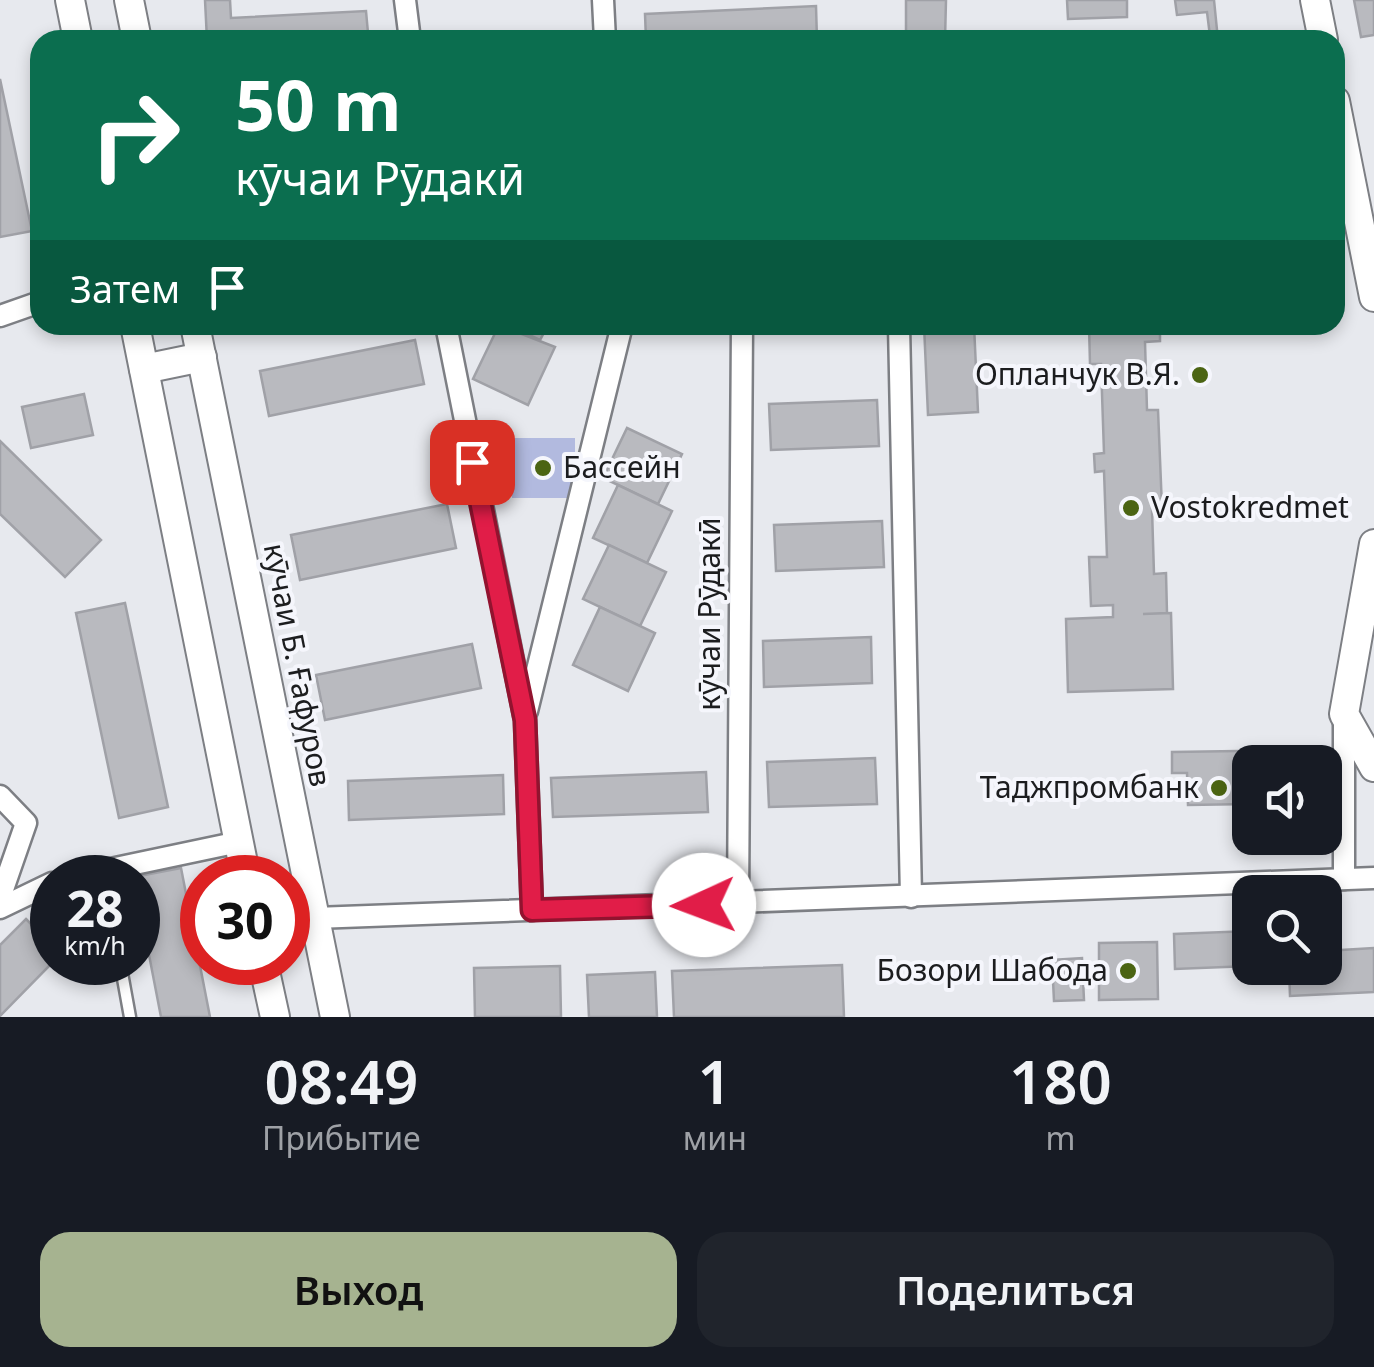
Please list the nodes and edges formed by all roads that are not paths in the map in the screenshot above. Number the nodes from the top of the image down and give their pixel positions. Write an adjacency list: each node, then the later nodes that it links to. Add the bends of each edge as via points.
1 (70, 0): 6 (main road)
2 (129, 0): 7 (main road)
3 (406, 0): 8 (street)
4 (603, 0): 9 (street)
5 (1315, 0): 10 (main road)
6 (76, 30)
7 (136, 30)
8 (409, 30)
9 (605, 30)
10 (1321, 30)
11 (1345, 151): 12 (main road)
12 (1374, 297)
13 (30, 306): 14 (street)
14 (0, 316)
15 (137, 335): 22 (main road)
16 (197, 335): 21 (main road, кӯчаи Б. Ғафуров)
17 (448, 335): 25 (street)
18 (620, 335): 25 (street)
19 (742, 335): 36 (street, кӯчаи Рӯдакӣ)
20 (899, 335): 34 (street)
21 (202, 358): 22 (main road); 39 (main road, кӯчаи Б. Ғафуров)
22 (144, 369): 28 (main road)
23 (1374, 544): 24 (main road)
24 (1344, 714): 26 (main road); 32 (street)
25 (525, 720): 38 (street)
26 (1374, 767)
27 (0, 796): 35 (street, via 26,823)
28 (239, 842): 29 (main road); 30 (street)
29 (242, 855)
30 (160, 860)
31 (1374, 878): 32 (street)
32 (1344, 879): 34 (street)
33 (30, 894): 37 (street)
34 (911, 897): 36 (street)
35 (0, 898)
36 (738, 904): 38 (street)
37 (0, 908)
38 (532, 910): 39 (street)
39 (315, 918): 44 (main road, кӯчаи Б. Ғафуров)
40 (124, 985): 42 (lane)
41 (269, 985): 43 (main road)
42 (130, 1017)
43 (275, 1017)
44 (335, 1017)

